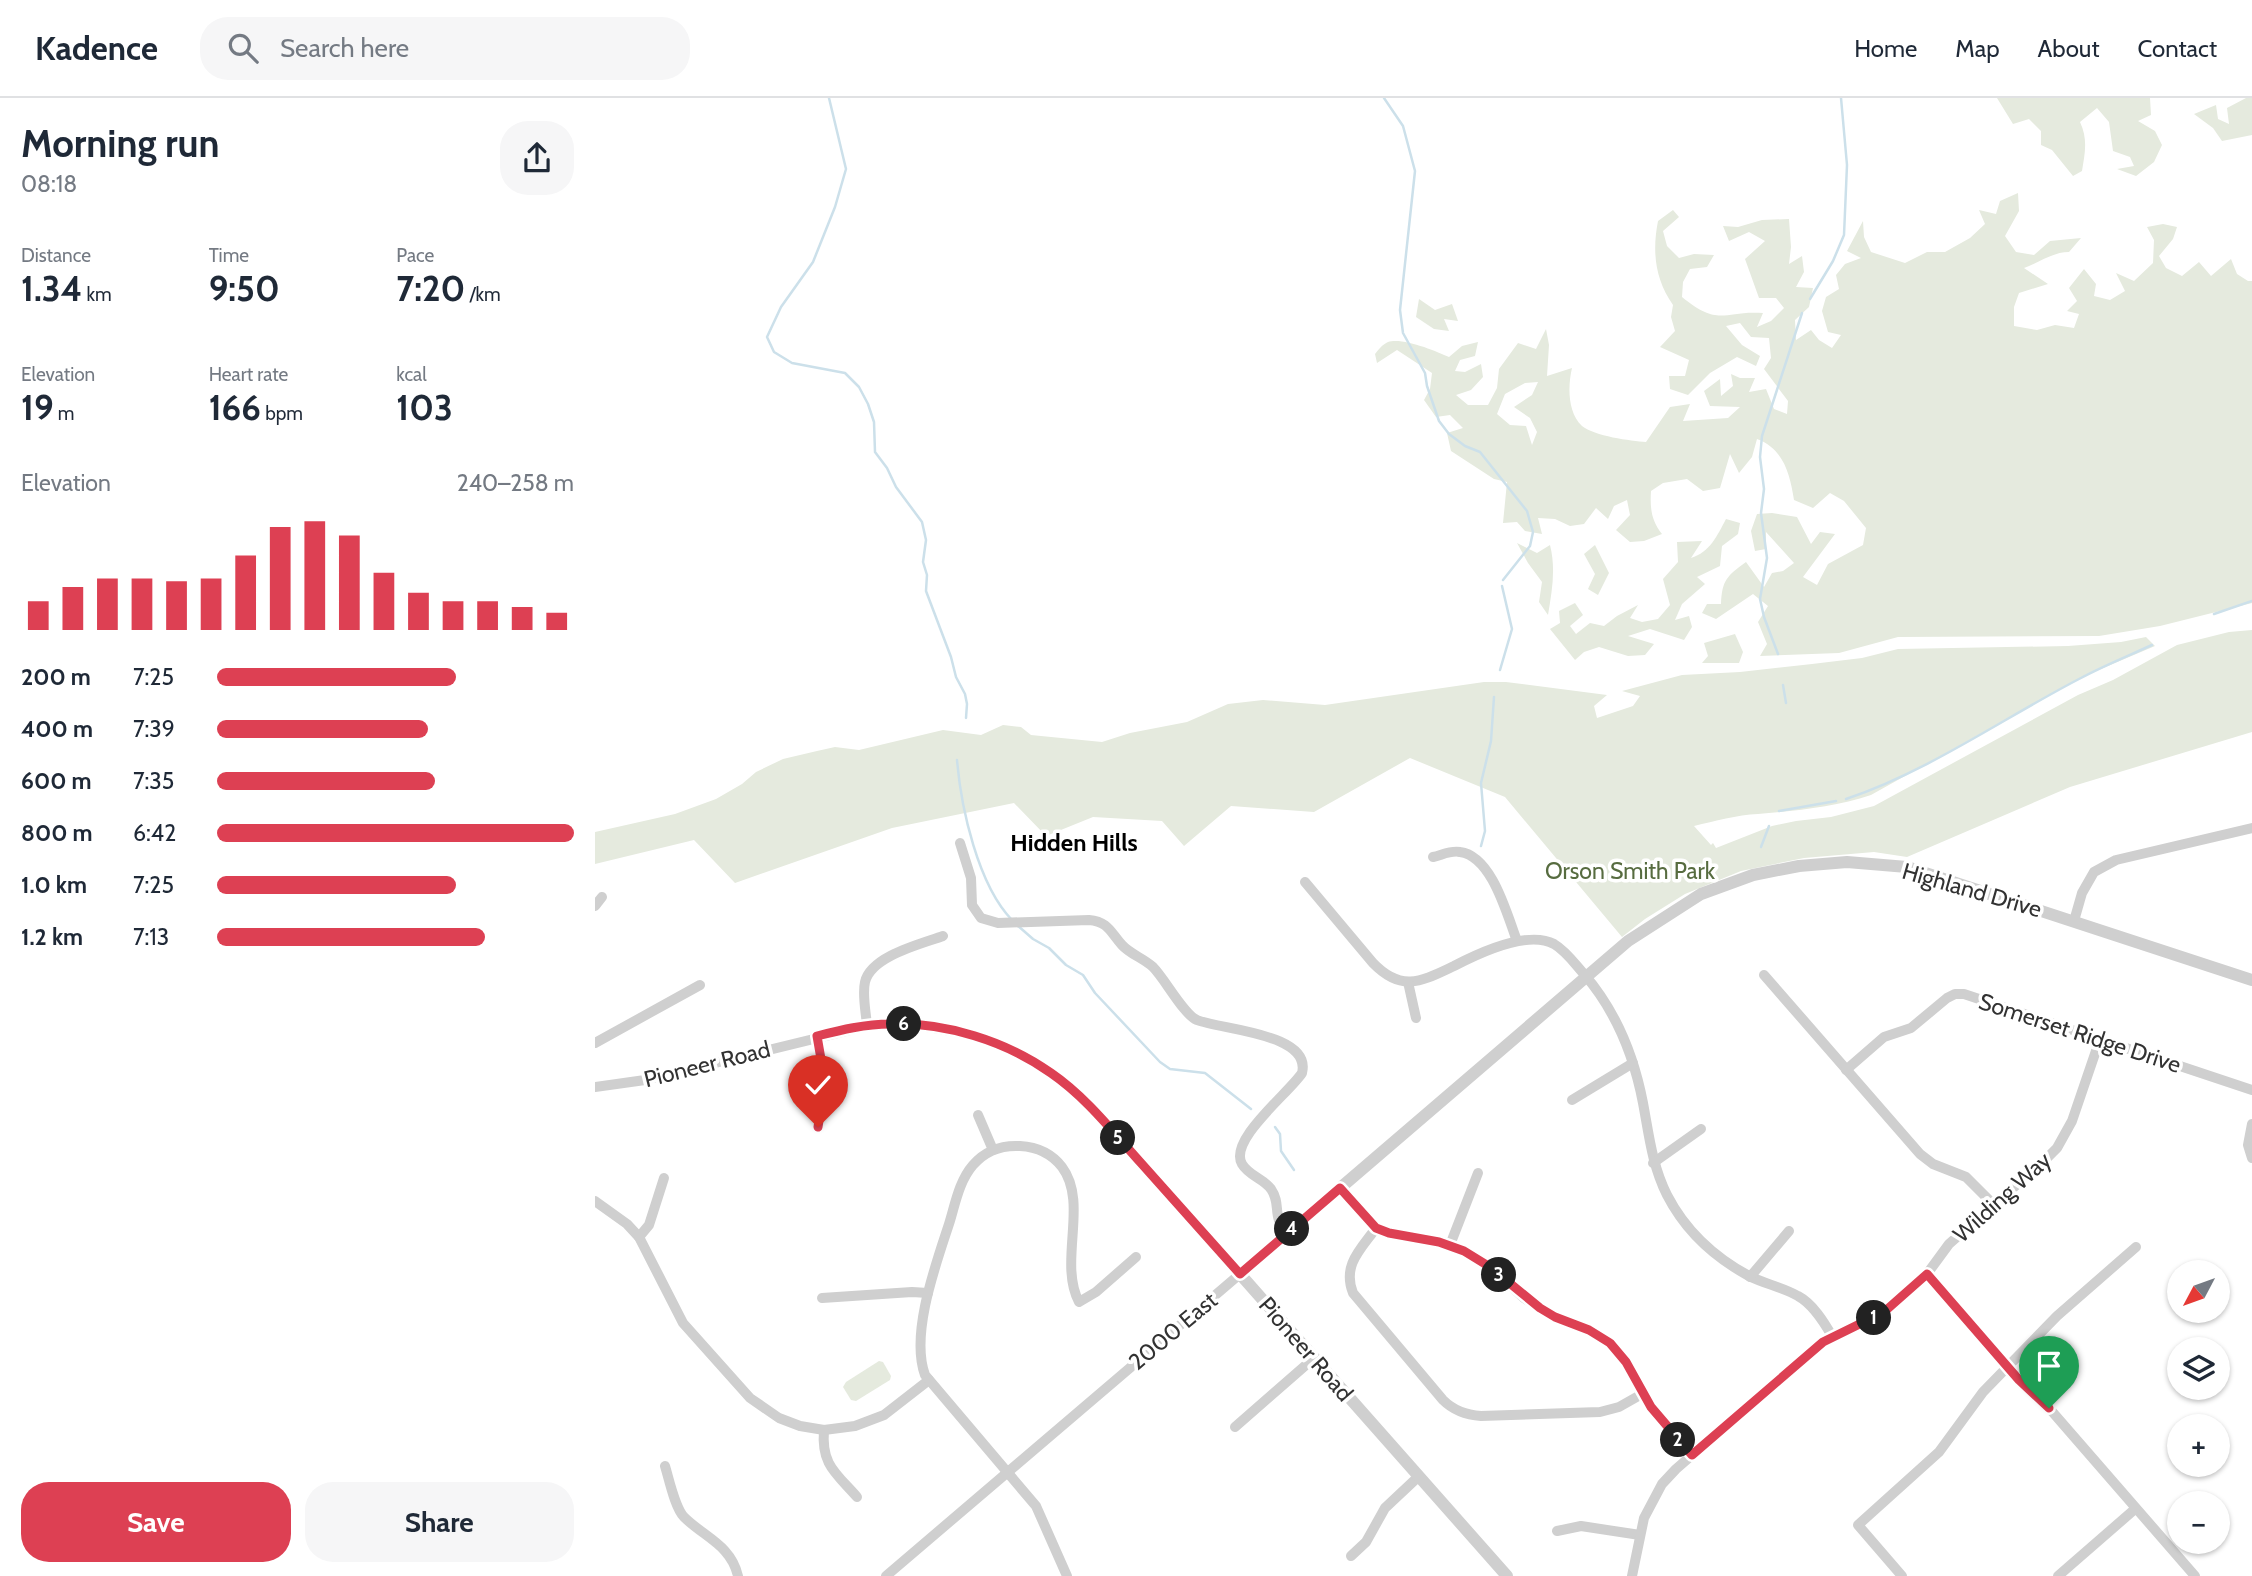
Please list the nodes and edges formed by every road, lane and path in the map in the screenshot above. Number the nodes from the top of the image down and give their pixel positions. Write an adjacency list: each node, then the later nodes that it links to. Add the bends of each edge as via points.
1 (2252, 828): 7 (street, via 2116,860 2094,872)
2 (960, 843): 39 (street, via 971,878 974,911 987,920 1106,924 1122,945 1153,967 1193,1019 1283,1043 1302,1057 1299,1078 1255,1126 1240,1153 1246,1169 1272,1191 1278,1224)
3 (1433, 858): 9 (street, via 1460,852 1477,859 1491,878)
4 (1305, 882): 13 (street, via 1378,969)
5 (602, 897): 6 (street)
6 (595, 906)
7 (2074, 921): 11 (street, Highland Drive, via 1907,867 1847,862 1799,866 1753,875 1701,894 1628,941); 12 (street, Highland Drive)
8 (943, 936): 16 (street, via 885,959 870,970 864,985)
9 (1517, 941): 11 (street, via 1555,944); 13 (street, via 1427,979)
10 (1764, 975): 21 (street)
11 (1586, 977): 20 (street, via 1607,1005); 34 (street, 2000 East)
12 (2252, 980)
13 (1408, 982): 15 (street)
14 (700, 985): 19 (street)
15 (1416, 1018)
16 (867, 1026): 17 (street, Pioneer Road); 44 (street, Pioneer Road, via 902,1024 953,1031 992,1042 1052,1073 1089,1105)
17 (817, 1036): 22 (street, Pioneer Road, via 645,1080); 27 (street, via 825,1082)
18 (2100, 1039): 21 (street, Somerset Ridge Drive, via 1955,994 1911,1028 1884,1037); 23 (street, Somerset Ridge Drive); 36 (street, Wilding Way, via 2065,1135 2046,1159)
19 (595, 1043)
20 (1633, 1063): 24 (street); 31 (street)
21 (1846, 1070): 36 (street, via 1920,1154 1966,1177)
22 (595, 1087)
23 (2252, 1090)
24 (1571, 1100)
25 (978, 1115): 29 (street)
26 (2252, 1124): 30 (street, via 2248,1145)
27 (818, 1127)
28 (1701, 1129): 31 (street)
29 (993, 1150): 43 (street, via 1014,1146 1036,1149 1055,1159 1067,1174 1073,1200 1073,1283 1079,1302); 47 (street, via 978,1160 963,1181)
30 (2252, 1158)
31 (1653, 1163): 46 (street, via 1689,1228 1717,1256)
32 (1478, 1173): 41 (street)
33 (664, 1178): 40 (street, via 649,1225)
34 (1340, 1188): 37 (street); 39 (street, 2000 East)
35 (595, 1200): 40 (street)
36 (1994, 1205): 45 (street, Wilding Way, via 1949,1244)
37 (1376, 1228): 41 (street); 53 (street, via 1352,1261 1349,1278 1353,1293 1454,1409 1481,1416 1600,1412)
38 (1789, 1231): 46 (street)
39 (1287, 1233): 44 (street, 2000 East)
40 (639, 1237): 55 (street, via 679,1317 741,1389 779,1418)
41 (1450, 1245): 53 (street, via 1490,1267 1540,1308 1610,1343)
42 (2136, 1247): 51 (street, via 2063,1310)
43 (1136, 1257)
44 (1240, 1274): 50 (street, Pioneer Road); 58 (street, 2000 East)
45 (1927, 1274): 49 (street, Wilding Way, via 1884,1312); 51 (street)
46 (1750, 1276): 49 (street, via 1804,1300)
47 (928, 1293): 48 (street); 52 (street, via 920,1353)
48 (822, 1298)
49 (1832, 1336): 56 (street, Wilding Way)
50 (1314, 1357): 54 (street); 59 (street, Pioneer Road)
51 (2008, 1367): 61 (street); 70 (street, via 1938,1452 1857,1525)
52 (929, 1380): 55 (street, via 875,1420); 58 (street)
53 (1642, 1394): 56 (street)
54 (1235, 1427)
55 (824, 1430): 60 (street, via 825,1458)
56 (1692, 1455): 63 (street, Wilding Way, via 1657,1492)
57 (665, 1466): 65 (street, via 682,1515 724,1547)
58 (1008, 1472): 66 (street, 2000 East); 67 (street, via 1042,1516)
59 (1418, 1477): 64 (street, via 1385,1508 1366,1542); 68 (street, Pioneer Road)
60 (857, 1497)
61 (2136, 1509): 71 (street); 72 (street)
62 (1557, 1531): 63 (street, via 1581,1526)
63 (1640, 1535): 69 (street, Wilding Way)
64 (1351, 1556)
65 (738, 1576)
66 (886, 1576)
67 (1067, 1576)
68 (1507, 1576)
69 (1632, 1576)
70 (1902, 1576)
71 (2058, 1576)
72 (2195, 1576)

